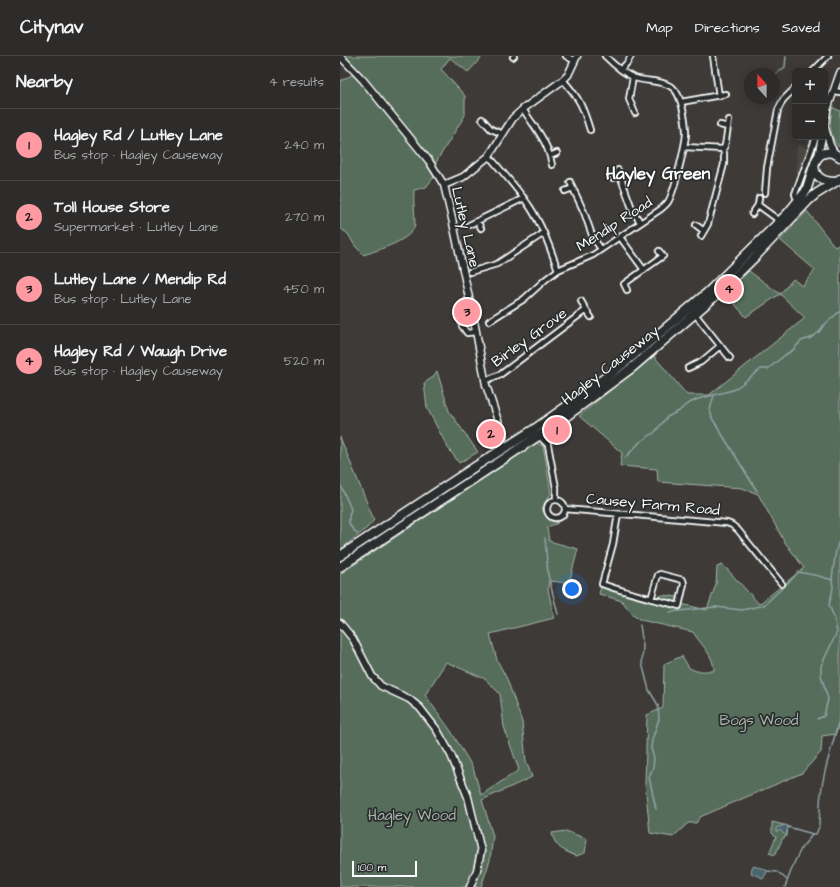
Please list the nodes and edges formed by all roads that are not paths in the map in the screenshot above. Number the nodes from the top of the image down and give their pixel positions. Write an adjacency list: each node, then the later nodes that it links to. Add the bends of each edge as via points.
1 (340, 56): 46 (street, Lutley Lane, via 363,80 429,161)
2 (566, 56): 7 (street)
3 (605, 56): 9 (street, Mendip Road)
4 (631, 56): 9 (street)
5 (714, 56): 16 (street)
6 (828, 56): 8 (street)
7 (576, 59): 12 (street)
8 (816, 68)
9 (621, 69): 11 (street, Mendip Road)
10 (840, 73): 14 (street)
11 (633, 77): 17 (street, Mendip Road, via 670,86); 20 (street, via 630,99)
12 (563, 80): 19 (street); 27 (street, via 582,104)
13 (792, 91): 49 (street, via 778,110)
14 (837, 92): 18 (street)
15 (726, 94): 16 (street)
16 (719, 96): 17 (street)
17 (681, 102): 32 (street, Mendip Road, via 686,130)
18 (828, 108)
19 (523, 109): 28 (street, via 513,118); 36 (street, via 543,137)
20 (635, 113)
21 (482, 120): 23 (street)
22 (730, 120): 25 (street)
23 (486, 124): 26 (street); 28 (street)
24 (720, 125): 25 (street)
25 (728, 127): 33 (street)
26 (482, 128)
27 (590, 130)
28 (503, 134): 35 (street)
29 (828, 138): 38 (street)
30 (815, 140): 52 (street, via 795,194)
31 (821, 140): 37 (street)
32 (684, 147): 33 (street); 57 (street, Mendip Road, via 668,202)
33 (723, 149): 61 (street, via 722,171)
34 (557, 153): 36 (street)
35 (488, 156): 46 (street, via 463,177); 50 (street)
36 (550, 156): 39 (street)
37 (818, 156): 38 (highway, via 824,153); 40 (highway, Hagley Causeway)
38 (839, 156)
39 (552, 165)
40 (814, 166): 44 (highway, via 821,180); 52 (highway, Hagley Causeway, via 806,191)
41 (618, 170): 42 (street)
42 (620, 176): 43 (street); 57 (street)
43 (613, 178)
44 (837, 181): 73 (highway, Hagley Causeway, via 809,200 756,256)
45 (570, 182): 47 (street)
46 (444, 185): 77 (street, Lutley Lane)
47 (572, 188): 48 (street); 65 (street, via 593,238)
48 (565, 191)
49 (765, 194)
50 (524, 198): 55 (street); 62 (street)
51 (759, 198): 53 (street)
52 (799, 200): 56 (highway, Hagley Causeway)
53 (758, 205): 54 (street); 56 (street)
54 (752, 214)
55 (477, 221): 58 (street); 60 (street)
56 (780, 221): 85 (highway, Hagley Causeway, via 666,330 602,382)
57 (640, 222): 64 (street, Mendip Road)
58 (469, 225)
59 (696, 225): 61 (street)
60 (481, 228)
61 (704, 231): 63 (street)
62 (544, 233): 67 (street); 69 (street, via 497,264)
63 (701, 236)
64 (620, 237): 65 (street, Mendip Road); 68 (street)
65 (601, 250): 67 (street, Mendip Road)
66 (659, 251): 68 (street, via 663,256)
67 (558, 270): 75 (street, Mendip Road, via 524,299)
68 (644, 270): 70 (street, via 624,284)
69 (470, 272)
70 (628, 290)
71 (581, 301): 72 (street, Birley Grove)
72 (586, 310): 74 (street, Birley Grove); 81 (street, Birley Grove, via 502,374)
73 (695, 314): 78 (street); 82 (highway, Hagley Causeway, via 633,367)
74 (592, 317)
75 (489, 321)
76 (462, 326): 77 (street, via 467,333)
77 (476, 332): 81 (street, Lutley Lane)
78 (720, 346): 79 (street); 80 (street, via 701,362)
79 (730, 358)
80 (688, 368)
81 (485, 381): 83 (street, Lutley Lane)
82 (549, 429): 84 (highway, Hagley Causeway); 86 (street, via 546,437)
83 (503, 436): 85 (street); 87 (street, Lutley Lane)
84 (536, 437): 86 (street); 92 (highway, Hagley Causeway)
85 (518, 439): 87 (highway, Hagley Causeway)
86 (548, 445): 88 (street)
87 (501, 450): 91 (highway, Hagley Causeway)
88 (556, 499): 89 (street, via 562,502); 89 (street, via 548,505 549,514 554,518 560,517)
89 (565, 509): 90 (street, Causey Farm Road)
90 (618, 514): 93 (street, Causey Farm Road, via 722,522 732,525); 94 (street, via 602,584)
91 (340, 556)
92 (340, 567)
93 (782, 584)
94 (651, 599): 94 (street, via 679,606 683,580 658,575)
95 (340, 623): 96 (street, via 353,639 372,676 381,686 409,699 420,708 438,730 452,754 468,797 481,851)
96 (470, 887)

